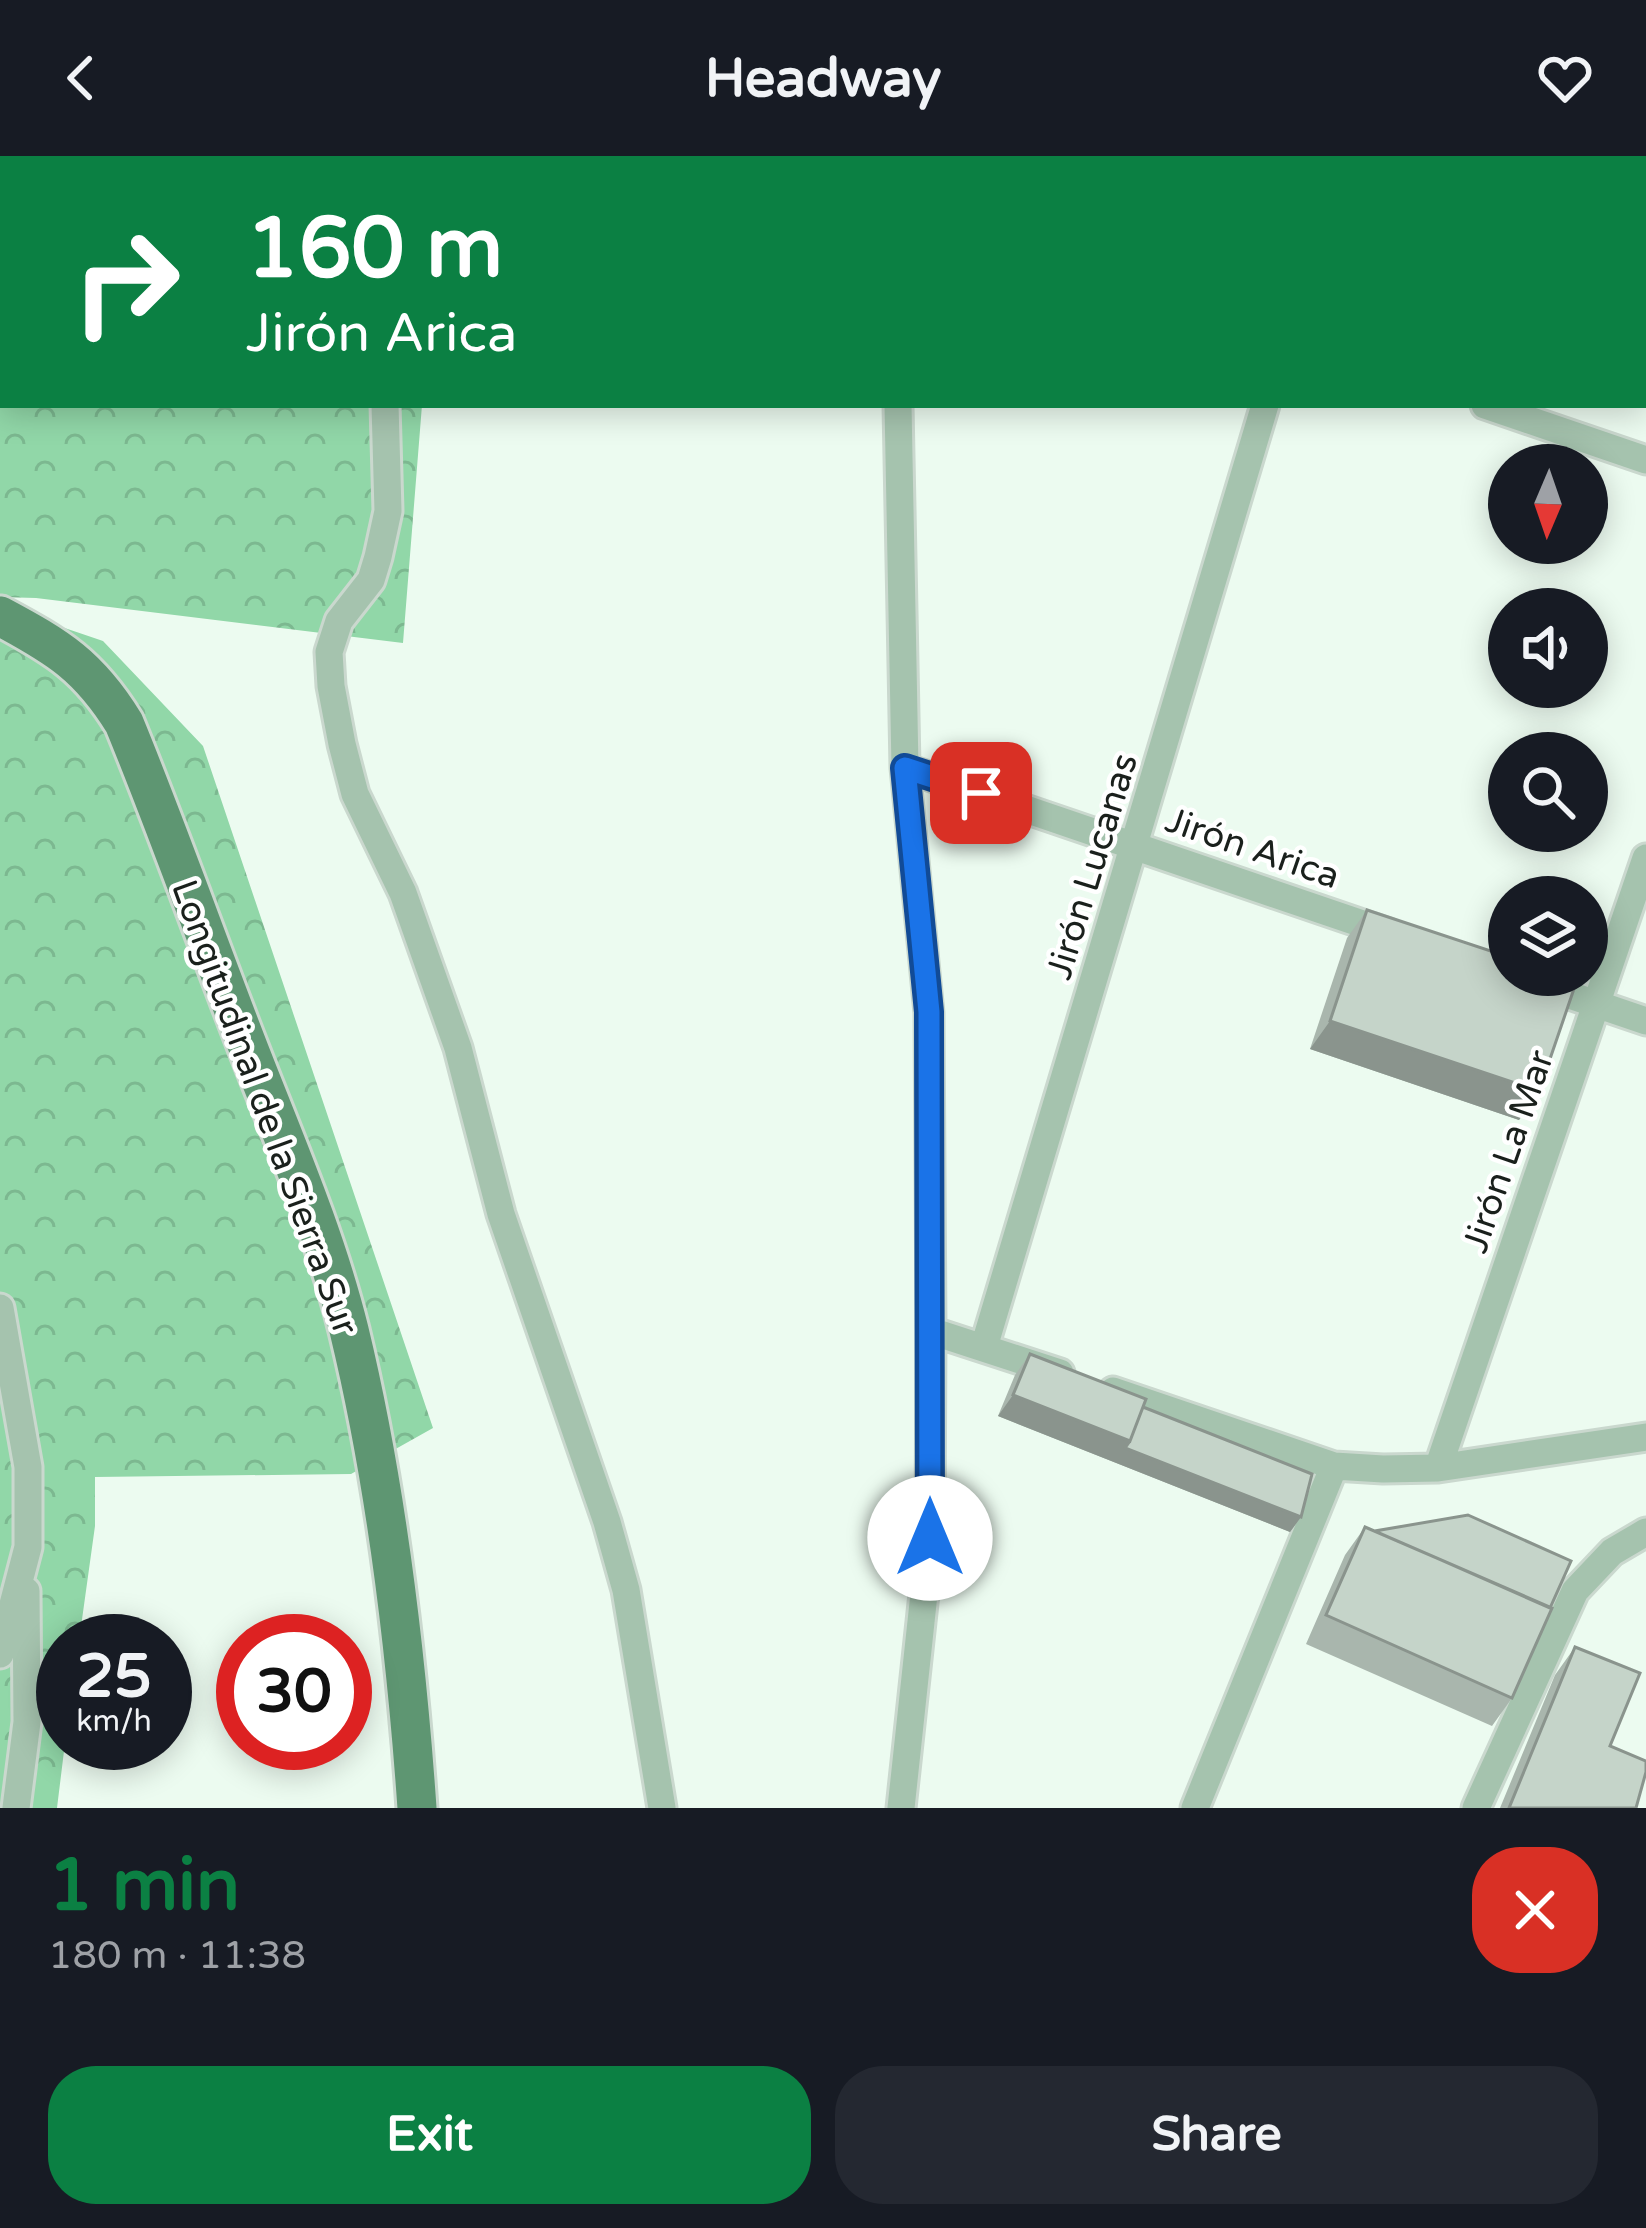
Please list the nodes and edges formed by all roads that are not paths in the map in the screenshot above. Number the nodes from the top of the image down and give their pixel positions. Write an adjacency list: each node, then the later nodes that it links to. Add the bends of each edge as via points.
1 (385, 408): 25 (street, via 388,511 378,557 329,652 338,725 356,794 403,892 458,1048 501,1214 607,1522)
2 (898, 408): 7 (street)
3 (1264, 408): 8 (street, Jirón Lucanas)
4 (1494, 408): 5 (street)
5 (1646, 460)
6 (0, 616): 24 (main road, Longitudinal de la Sierra Sur, via 82,667 124,723 315,1222 348,1328 388,1540)
7 (905, 768): 8 (street, Jirón Arica); 15 (street, via 929,1012)
8 (1135, 844): 10 (street, Jirón Arica); 16 (street, Jirón Lucanas)
9 (1646, 858): 12 (street, Jirón La Mar)
10 (1421, 944)
11 (1572, 996): 12 (street)
12 (1595, 1004): 13 (street); 19 (street, Jirón La Mar)
13 (1646, 1021)
14 (0, 1308): 21 (street, via 28,1467)
15 (932, 1331): 16 (street); 26 (street, via 930,1538)
16 (984, 1347): 18 (street)
17 (1646, 1437): 19 (street)
18 (1334, 1466): 19 (street); 27 (street)
19 (1438, 1468)
20 (1646, 1532): 28 (street, via 1612,1552 1576,1591)
21 (26, 1556): 22 (street); 23 (street, via 27,1722)
22 (0, 1654)
23 (16, 1808)
24 (417, 1808)
25 (662, 1808)
26 (901, 1808)
27 (1195, 1808)
28 (1477, 1808)

